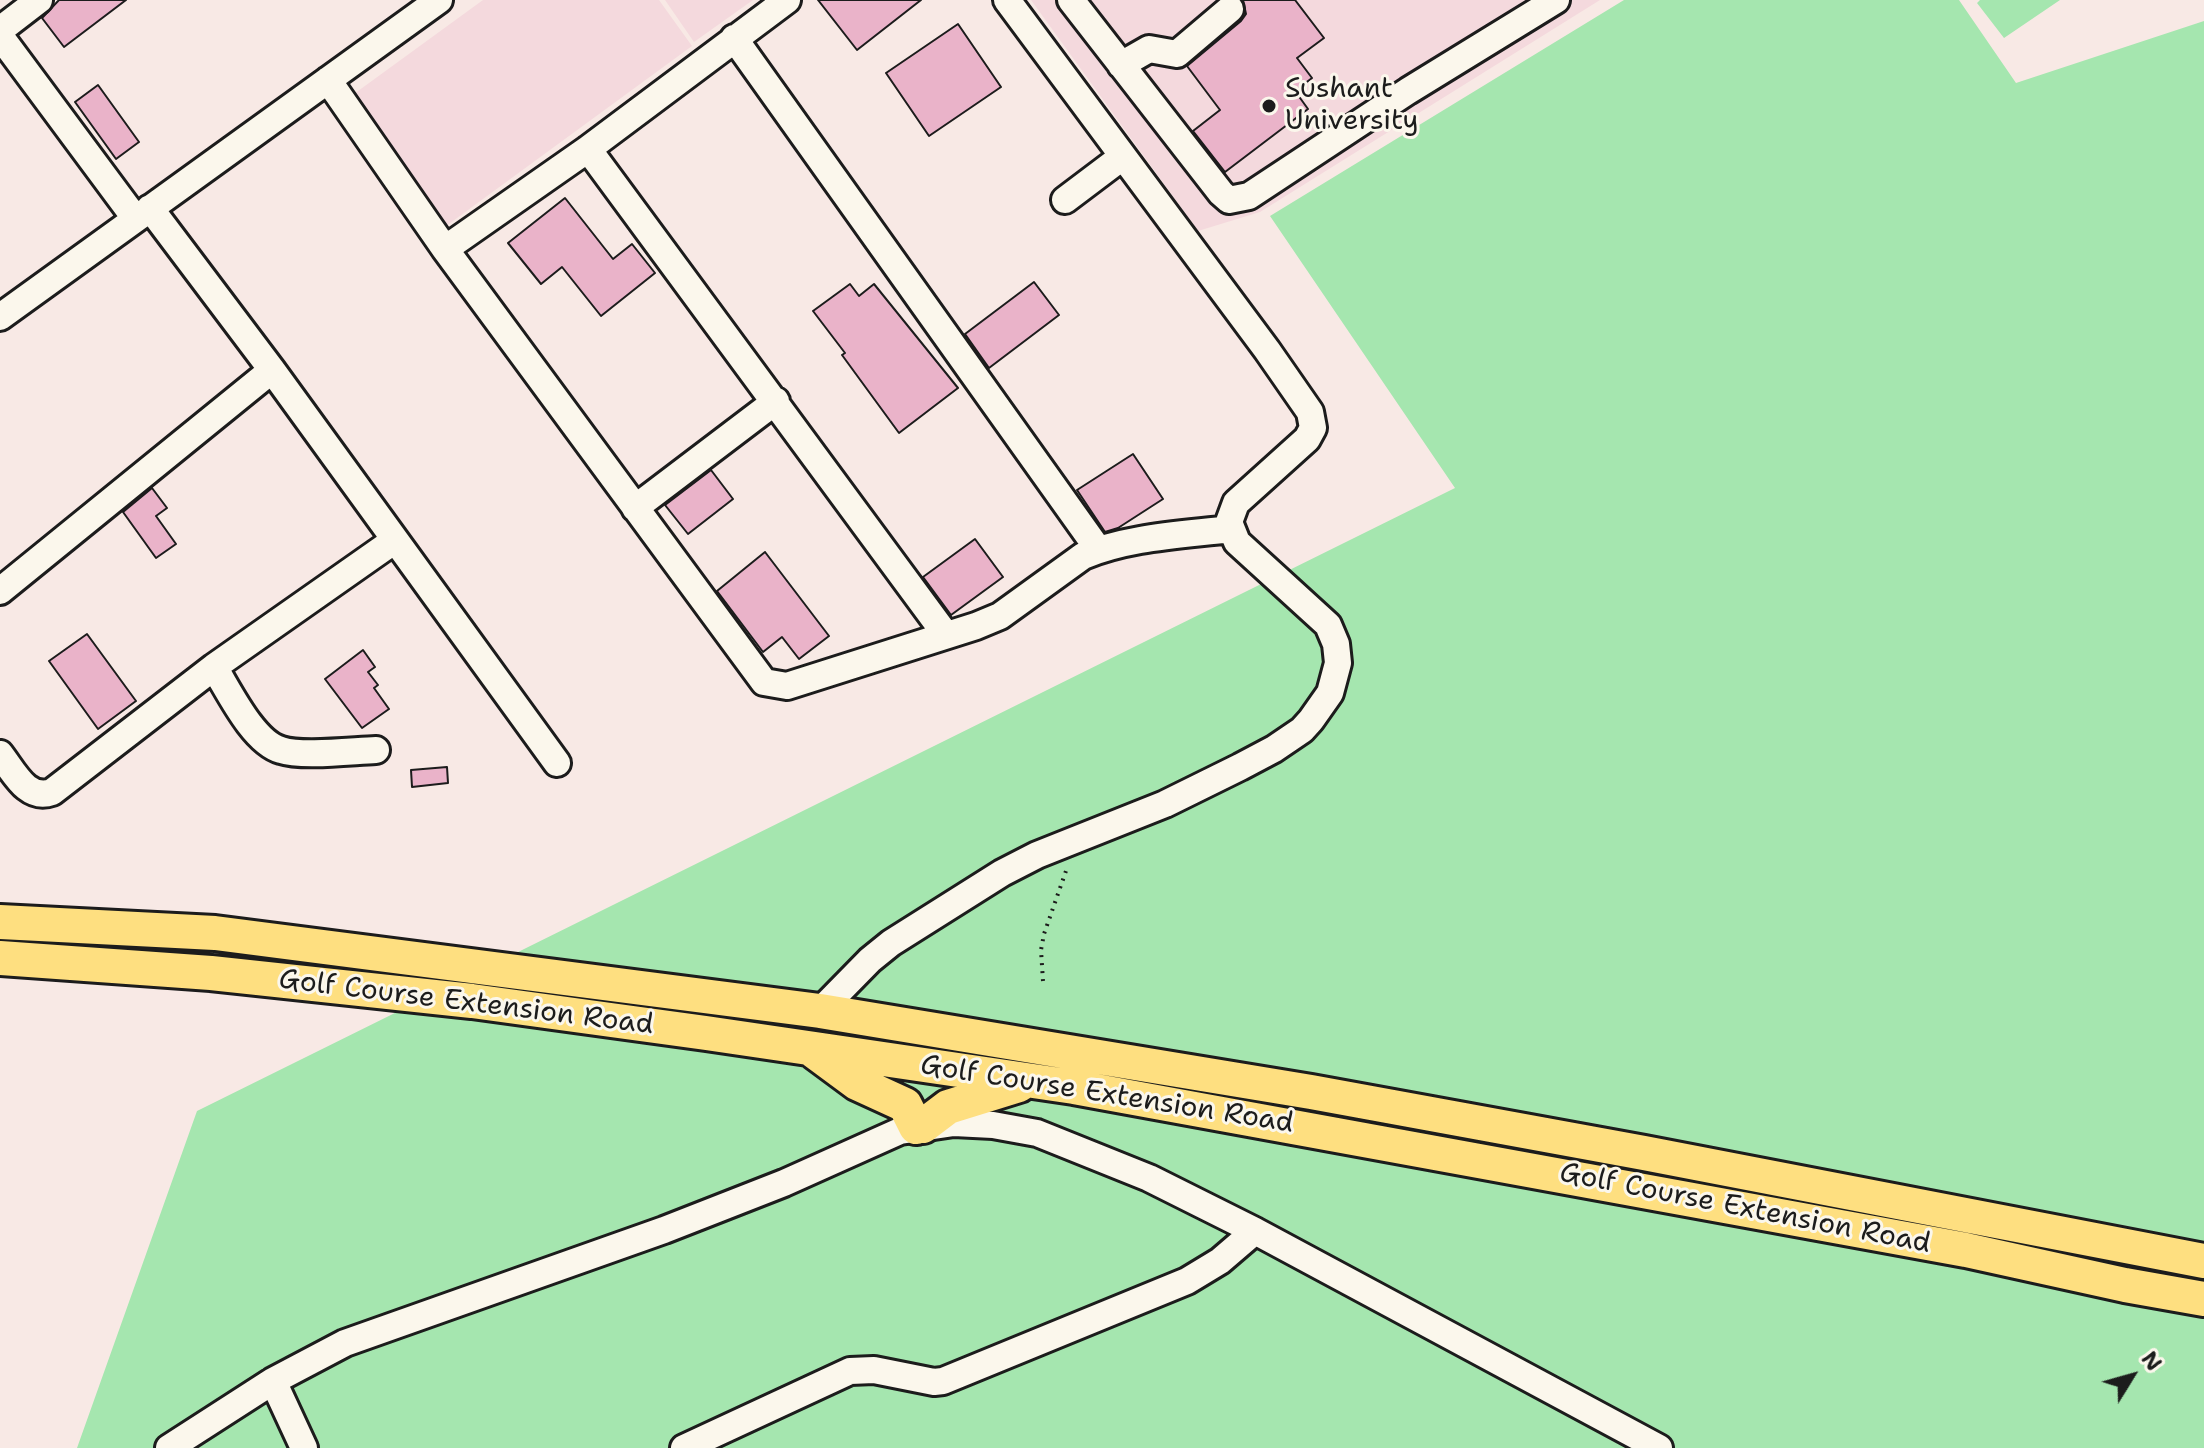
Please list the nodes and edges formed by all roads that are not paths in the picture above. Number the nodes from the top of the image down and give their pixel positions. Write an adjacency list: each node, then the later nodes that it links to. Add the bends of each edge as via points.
1 (39, 0): 8 (street)
2 (439, 0): 11 (street)
3 (787, 0): 9 (street)
4 (1007, 0): 13 (street)
5 (1071, 0): 10 (street)
6 (1556, 0): 10 (street, via 1240,199 1229,200 1221,193)
7 (1230, 9): 10 (street, via 1177,54 1149,49)
8 (0, 33): 15 (street)
9 (734, 38): 12 (street); 23 (street)
10 (1121, 65)
11 (328, 80): 15 (street); 16 (street)
12 (588, 149): 16 (street); 19 (street)
13 (1122, 157): 14 (street); 21 (street, via 1267,350 1313,421 1307,439 1236,503)
14 (1065, 200)
15 (142, 213): 17 (street); 18 (street)
16 (445, 249): 20 (street)
17 (0, 317)
18 (272, 370): 22 (street); 24 (street)
19 (776, 401): 20 (street); 25 (street)
20 (635, 508): 25 (street, via 751,667 771,685 787,686)
21 (1230, 529): 23 (street); 34 (street, via 1237,542 1328,625 1338,663 1321,708 1302,730 1274,749 1165,804 1019,863 891,943)
22 (395, 540): 26 (street); 29 (street)
23 (1098, 549): 25 (street, via 1000,616)
24 (0, 591)
25 (946, 635)
26 (214, 667): 27 (street, via 255,731 280,750); 28 (street, via 52,792 33,793)
27 (376, 750)
28 (0, 754)
29 (557, 763)
30 (0, 922): 32 (main road, Golf Course Extension Road, via 215,933)
31 (0, 958): 33 (main road, Golf Course Extension Road, via 211,973)
32 (525, 972): 33 (main road); 34 (main road, Golf Course Extension Road)
33 (520, 1008): 35 (main road, Golf Course Extension Road)
34 (820, 1011): 36 (main road, Golf Course Extension Road)
35 (809, 1047): 37 (main road, Golf Course Extension Road); 39 (main road, via 857,1083 905,1105)
36 (1148, 1064): 38 (main road); 41 (main road, Golf Course Extension Road)
37 (1035, 1081): 38 (main road, Golf Course Extension Road); 39 (main road, via 948,1107)
38 (1142, 1099): 42 (main road, Golf Course Extension Road, via 1966,1250)
39 (919, 1126): 40 (street, via 993,1125 1037,1133 1149,1178); 43 (street, via 664,1230 354,1339)
40 (1255, 1231): 46 (street, via 1220,1261 1164,1292 943,1381 850,1371); 47 (street)
41 (2204, 1261)
42 (2204, 1299)
43 (273, 1381): 44 (street); 45 (street)
44 (169, 1448)
45 (304, 1448)
46 (684, 1448)
47 (1659, 1448)

